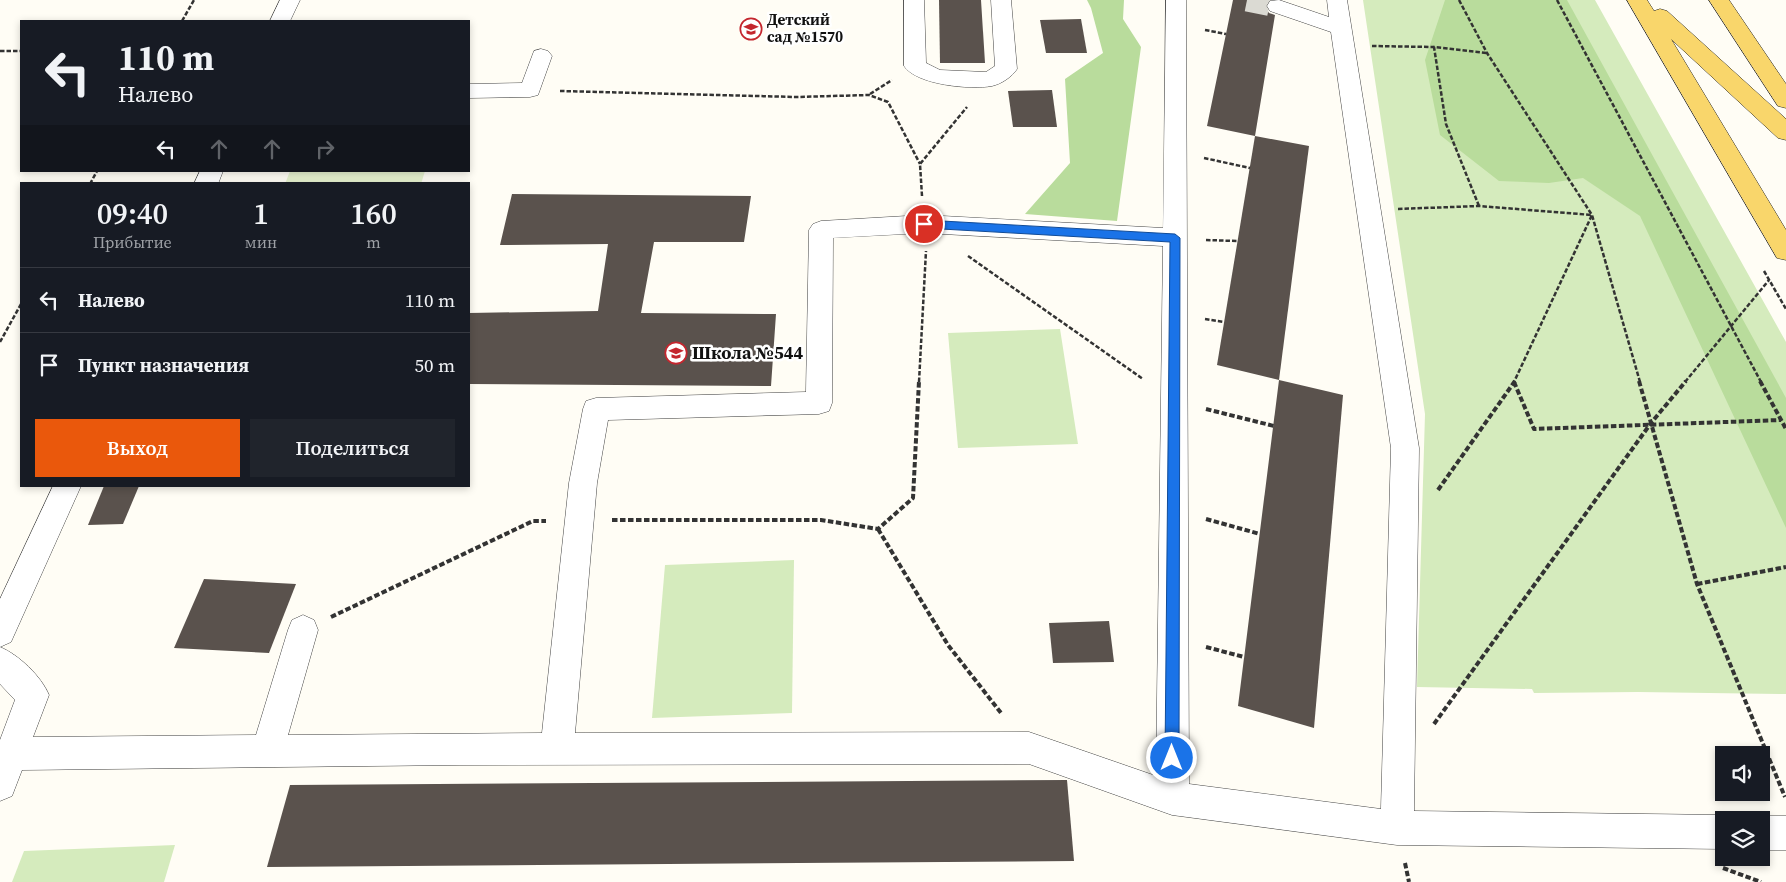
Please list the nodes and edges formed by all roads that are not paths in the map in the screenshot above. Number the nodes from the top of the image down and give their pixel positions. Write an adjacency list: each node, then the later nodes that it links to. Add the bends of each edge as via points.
1 (290, 0): 10 (lane)
2 (914, 0): 3 (lane, via 915,66 936,77 990,79 1006,69)
3 (1001, 0)
4 (1176, 0): 16 (lane)
5 (1337, 0): 11 (lane)
6 (1637, 0): 17 (main road)
7 (1645, 0): 15 (main road, via 1688,47 1757,103)
8 (1719, 0): 14 (main road)
9 (1277, 6): 11 (lane)
10 (280, 20)
11 (1343, 37): 27 (lane, via 1405,448)
12 (541, 56): 13 (lane, via 530,90)
13 (470, 91)
14 (1786, 101)
15 (1786, 132)
16 (1175, 238): 22 (lane, via 924,224 821,230 819,403 596,409 583,483); 26 (lane)
17 (1786, 251)
18 (67, 487): 20 (lane)
19 (303, 630): 23 (lane)
20 (0, 632)
21 (0, 662): 24 (lane, via 33,694)
22 (557, 749): 23 (lane); 26 (lane, via 1029,748)
23 (267, 751): 24 (lane)
24 (12, 754): 25 (lane)
25 (0, 784)
26 (1172, 798): 27 (lane)
27 (1397, 828): 28 (lane)
28 (1715, 832)
29 (1770, 833): 30 (lane)
30 (1786, 833)

